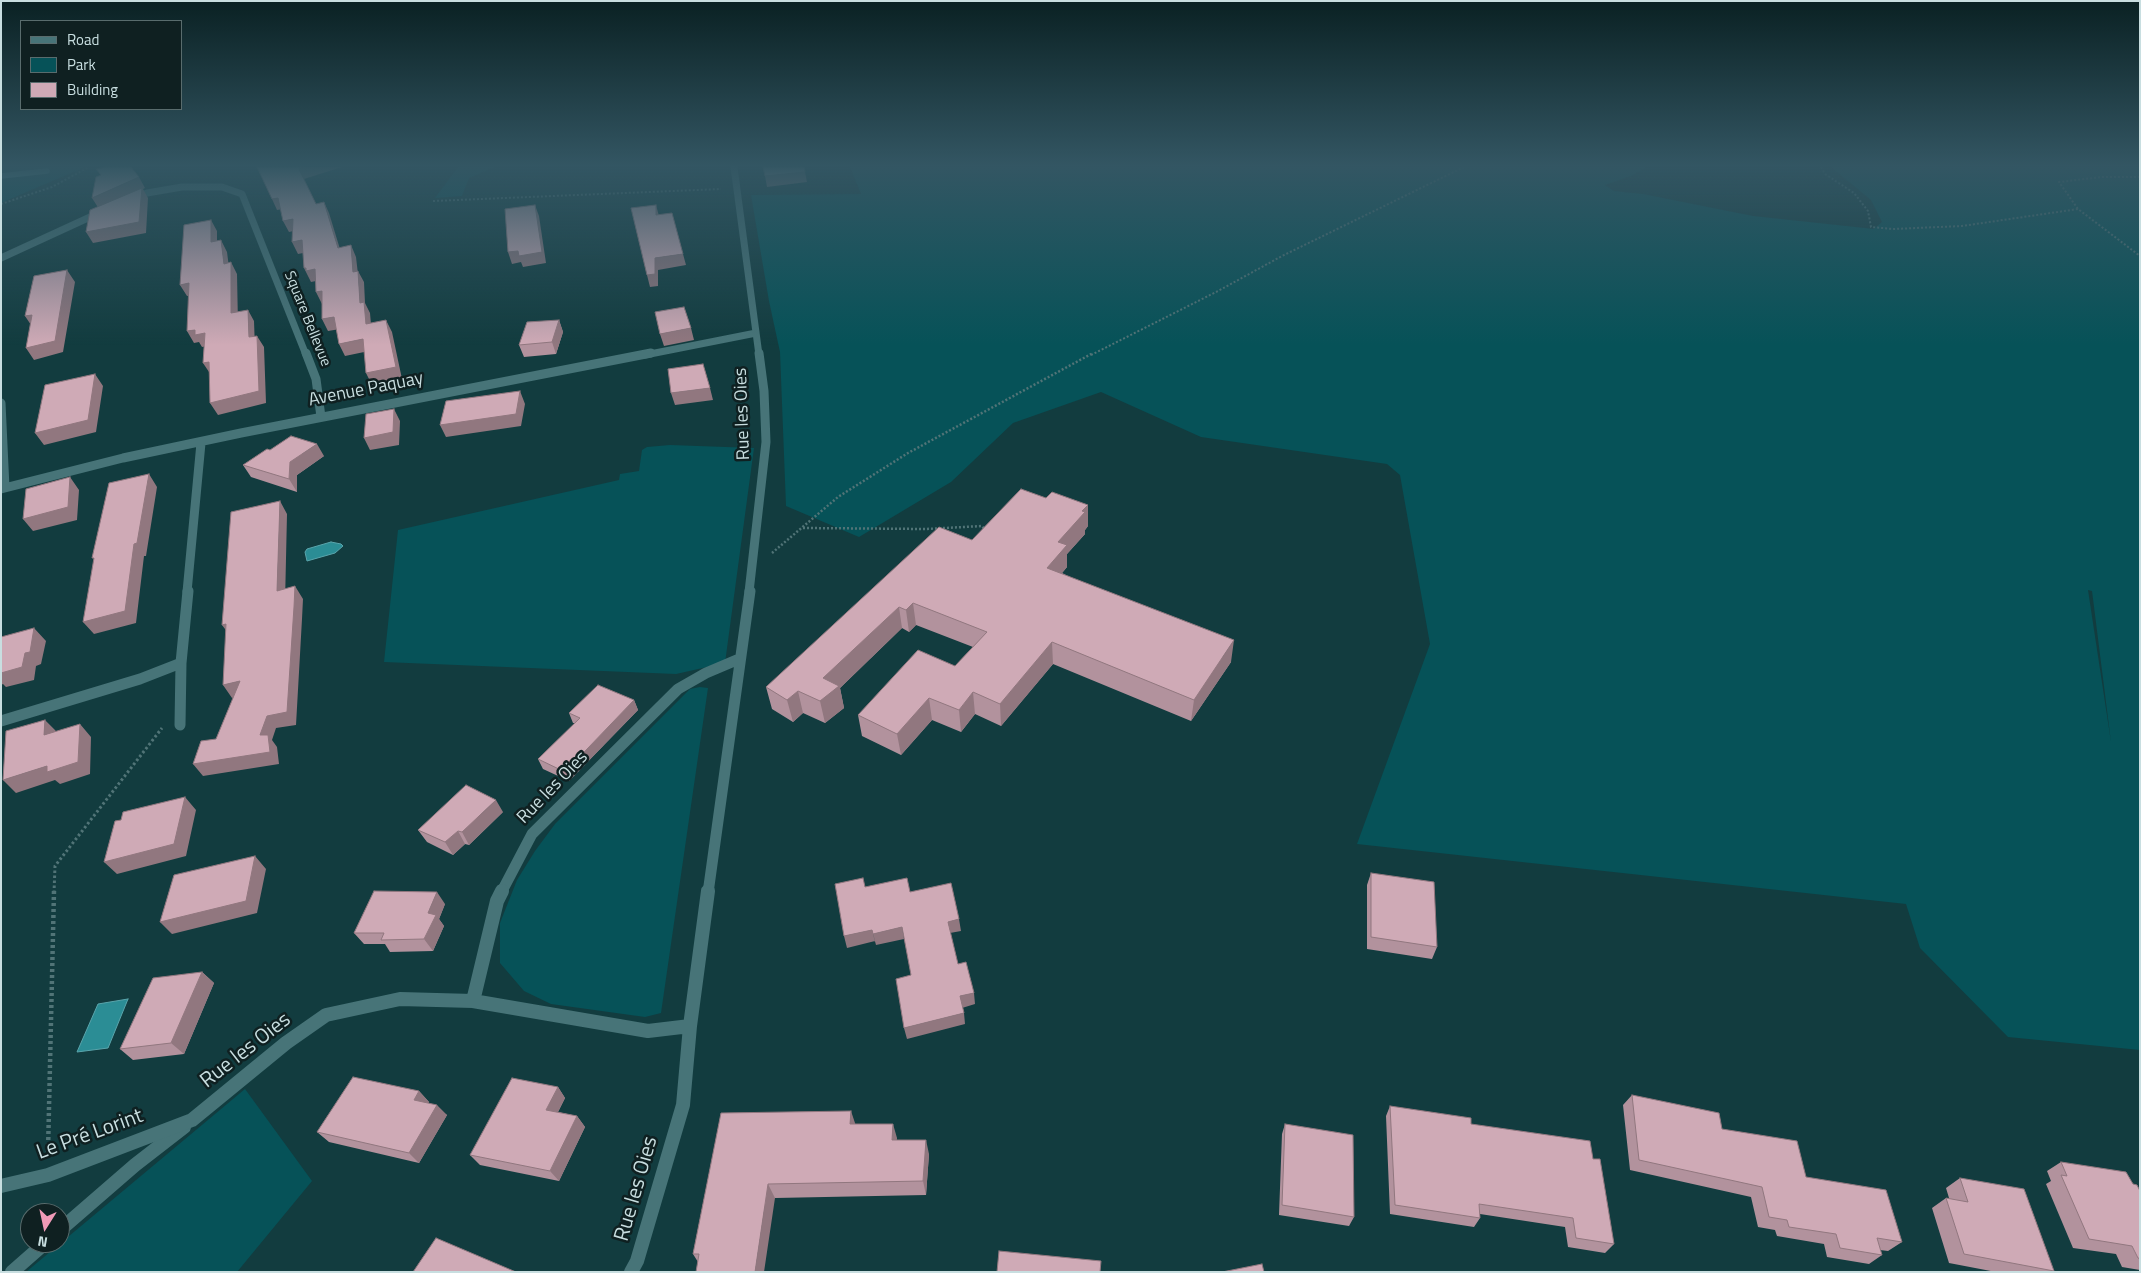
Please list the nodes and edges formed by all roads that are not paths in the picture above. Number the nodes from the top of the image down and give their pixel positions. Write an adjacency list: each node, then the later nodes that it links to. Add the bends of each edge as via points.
1 (69, 226): 4 (street)
2 (255, 226): 7 (street, Square Bellevue, via 316,379)
3 (742, 226): 5 (street, Rue les Oies)
4 (1, 258)
5 (756, 333): 7 (street, Avenue Paquay); 10 (street, Rue les Oies, via 764,390 766,440 754,563)
6 (1, 404): 9 (street)
7 (321, 417): 8 (street, Avenue Paquay)
8 (201, 443): 9 (street, via 123,458); 11 (street)
9 (3, 489)
10 (739, 659): 14 (street, Rue les Oies, via 678,689 532,834 497,901); 15 (street, Rue les Oies)
11 (181, 663): 12 (street, via 140,679); 13 (street)
12 (1, 721)
13 (180, 725)
14 (473, 1001): 15 (street, Rue les Oies, via 648,1031); 16 (street, Rue les Oies, via 400,999 326,1015 286,1043)
15 (690, 1026): 21 (street, Rue les Oies, via 683,1105)
16 (192, 1120): 17 (street, Le Pré Lorint, via 48,1175); 18 (street, Rue les Oies)
17 (1, 1186)
18 (70, 1221)
19 (34, 1253): 20 (street)
20 (12, 1272)
21 (631, 1272)

